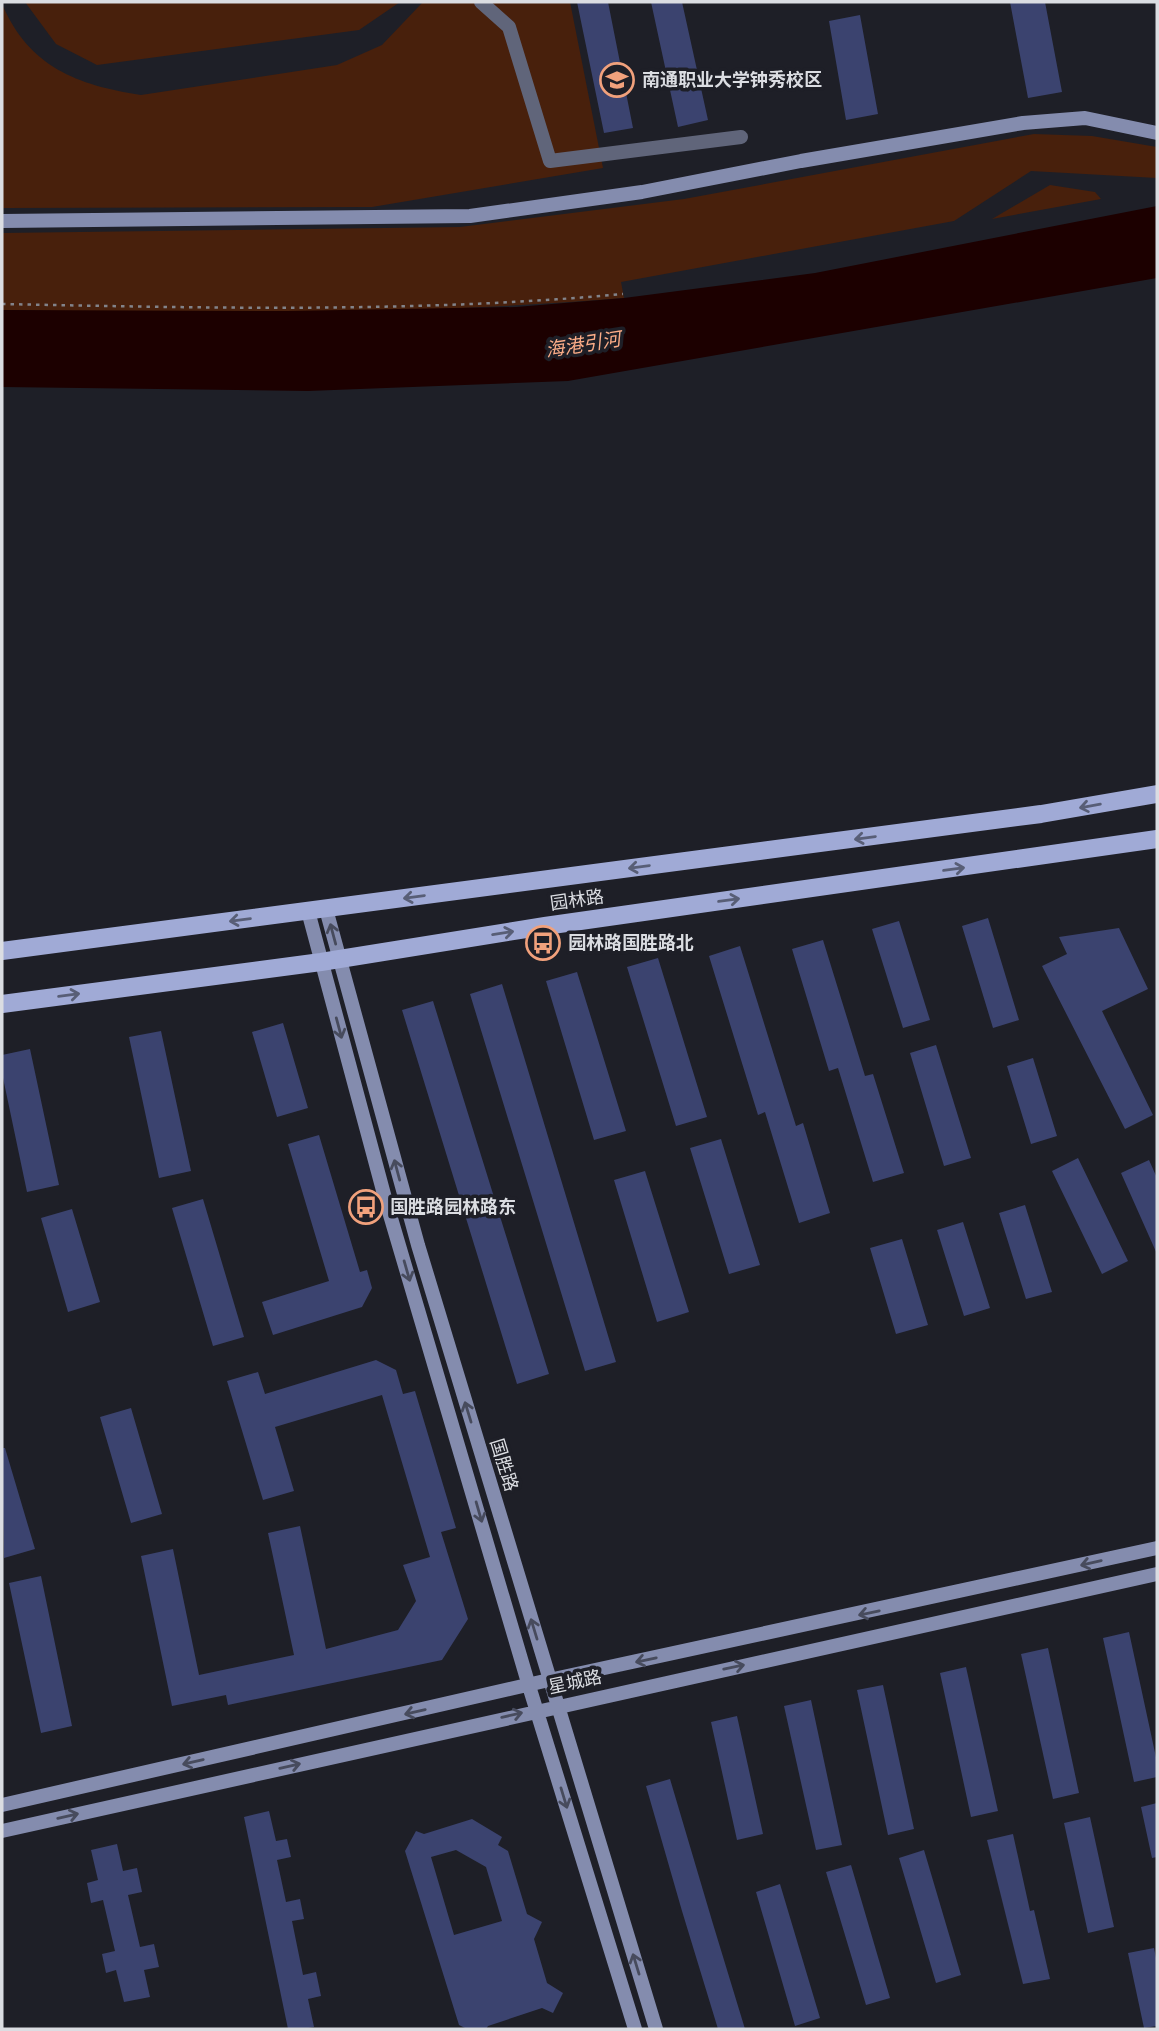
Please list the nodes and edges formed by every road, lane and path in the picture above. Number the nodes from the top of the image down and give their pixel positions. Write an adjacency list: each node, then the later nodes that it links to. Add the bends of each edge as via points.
1 (481, 2): 3 (street, via 509,27 550,161)
2 (1157, 133): 4 (street, via 1085,118 1023,123 642,192 470,216)
3 (741, 137)
4 (2, 221)
5 (623, 294): 6 (path, via 513,304 330,309)
6 (2, 304)
7 (1157, 794): 9 (main road, 园林路, one-way to 9, via 1027,816)
8 (1157, 839): 11 (main road, 园林路, one-way to 8)
9 (317, 910): 10 (main road, 园林路, one-way to 10); 11 (street, 国胜路, one-way to 9); 12 (street)
10 (2, 951)
11 (339, 959): 12 (main road, 园林路); 16 (street, 国胜路, one-way to 11, via 418,1245)
12 (321, 962): 13 (main road, 园林路, one-way to 12); 17 (street, one-way to 17)
13 (2, 1004)
14 (1157, 1548): 16 (street, 星城路, one-way to 16)
15 (1157, 1574): 18 (street, 星城路, one-way to 15)
16 (549, 1680): 17 (street, 星城路); 18 (street, 国胜路)
17 (529, 1686): 19 (street); 20 (street, 星城路, one-way to 20)
18 (557, 1706): 19 (street, 星城路); 23 (street, 国胜路, one-way to 18)
19 (537, 1710): 21 (street, 星城路, one-way to 19); 22 (street, one-way to 22)
20 (2, 1805)
21 (2, 1831)
22 (635, 2029)
23 (656, 2029)

